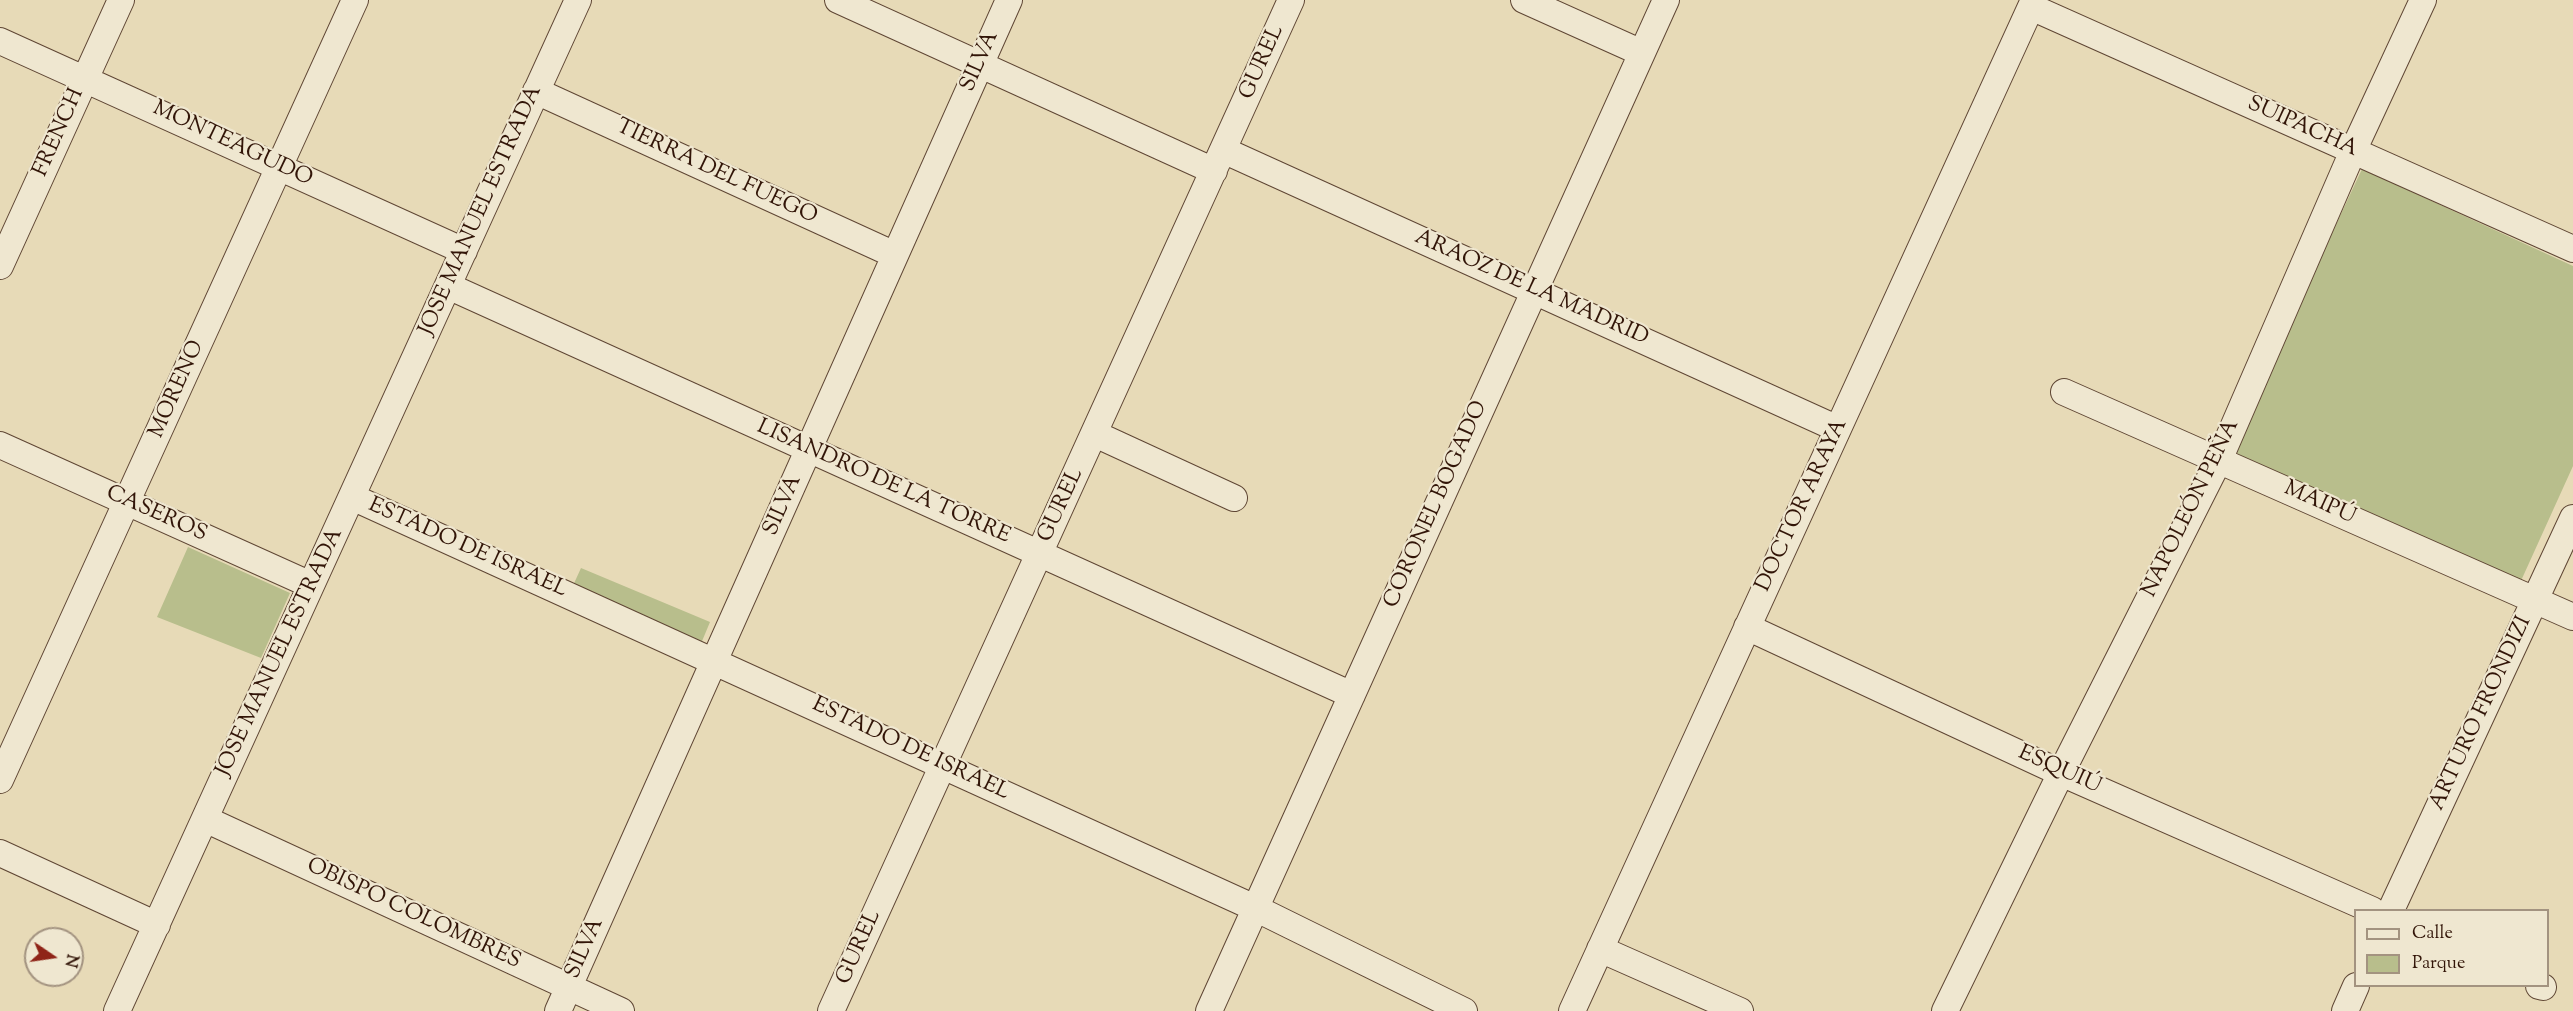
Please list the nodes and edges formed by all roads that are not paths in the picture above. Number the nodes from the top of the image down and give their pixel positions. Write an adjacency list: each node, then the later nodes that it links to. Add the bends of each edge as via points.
1 (120, 0): 14 (street, FRENCH)
2 (355, 0): 18 (street, MORENO)
3 (578, 0): 15 (street, JOSE MANUEL ESTRADA)
4 (838, 0): 13 (street, ARAOZ DE LA MADRID)
5 (1009, 0): 13 (street, SILVA)
6 (1291, 0): 17 (street, GUREL)
7 (1524, 0): 12 (street)
8 (1666, 0): 12 (street, CORONEL BOGADO)
9 (2423, 0): 16 (street, NAPOLEÓN PEÑA)
10 (2032, 4): 16 (street, SUIPACHA); 26 (street, DOCTOR ARAYA)
11 (0, 41): 14 (street, MONTEAGUDO)
12 (1642, 53): 24 (street, CORONEL BOGADO)
13 (980, 64): 17 (street, ARAOZ DE LA MADRID); 21 (street, SILVA)
14 (85, 78): 18 (street, MONTEAGUDO); 22 (street, FRENCH)
15 (536, 91): 20 (street, JOSE MANUEL ESTRADA); 21 (street, TIERRA DEL FUEGO)
16 (2353, 151): 19 (street, SUIPACHA); 30 (street, NAPOLEÓN PEÑA)
17 (1218, 160): 24 (street, ARAOZ DE LA MADRID); 27 (street, GUREL)
18 (279, 166): 20 (street, MONTEAGUDO); 33 (street, MORENO)
19 (2573, 249)
20 (464, 251): 23 (street, JOSE MANUEL ESTRADA)
21 (895, 255): 29 (street, SILVA)
22 (0, 266)
23 (448, 286): 29 (street, LISANDRO DE LA TORRE); 31 (street, JOSE MANUEL ESTRADA)
24 (1534, 291): 26 (street, ARAOZ DE LA MADRID); 41 (street, CORONEL BOGADO)
25 (2064, 393): 30 (street, MAIPÚ)
26 (1838, 429): 39 (street, DOCTOR ARAYA)
27 (1095, 434): 32 (street); 35 (street, GUREL)
28 (0, 445): 33 (street, CASEROS)
29 (809, 449): 35 (street, LISANDRO DE LA TORRE); 40 (street, SILVA)
30 (2219, 460): 37 (street, MAIPÚ); 43 (street, NAPOLEÓN PEÑA)
31 (352, 497): 36 (street, JOSE MANUEL ESTRADA); 40 (street, ESTADO DE ISRAEL)
32 (1234, 498)
33 (127, 502): 36 (street, CASEROS); 44 (street, MORENO)
34 (2573, 518): 37 (street, ARTURO FRONDIZI)
35 (1039, 554): 41 (street, LISANDRO DE LA TORRE); 42 (street, GUREL)
36 (311, 585): 45 (street, JOSE MANUEL ESTRADA)
37 (2535, 600): 38 (street, MAIPÚ); 49 (street, ARTURO FRONDIZI)
38 (2573, 617)
39 (1748, 627): 43 (street, ESQUIÚ); 51 (street, DOCTOR ARAYA)
40 (714, 661): 42 (street, ESTADO DE ISRAEL); 52 (street, SILVA)
41 (1352, 695): 47 (street, CORONEL BOGADO)
42 (943, 766): 47 (street, ESTADO DE ISRAEL); 57 (street, GUREL)
43 (2061, 773): 48 (street, ESQUIÚ); 62 (street, NAPOLEÓN PEÑA)
44 (0, 780)
45 (205, 819): 50 (street, JOSE MANUEL ESTRADA); 52 (street, OBISPO COLOMBRES)
46 (0, 853): 50 (street)
47 (1255, 908): 58 (street, CORONEL BOGADO); 59 (street, ESTADO DE ISRAEL)
48 (2370, 909)
49 (2391, 909)
50 (157, 925): 54 (street, JOSE MANUEL ESTRADA)
51 (1600, 949): 60 (street, DOCTOR ARAYA); 61 (street)
52 (569, 987): 55 (street, SILVA); 56 (street, OBISPO COLOMBRES)
53 (2356, 987): 63 (street)
54 (117, 1011)
55 (558, 1011)
56 (621, 1011)
57 (831, 1011)
58 (1209, 1011)
59 (1464, 1011)
60 (1572, 1011)
61 (1740, 1011)
62 (1945, 1011)
63 (2344, 1011)

